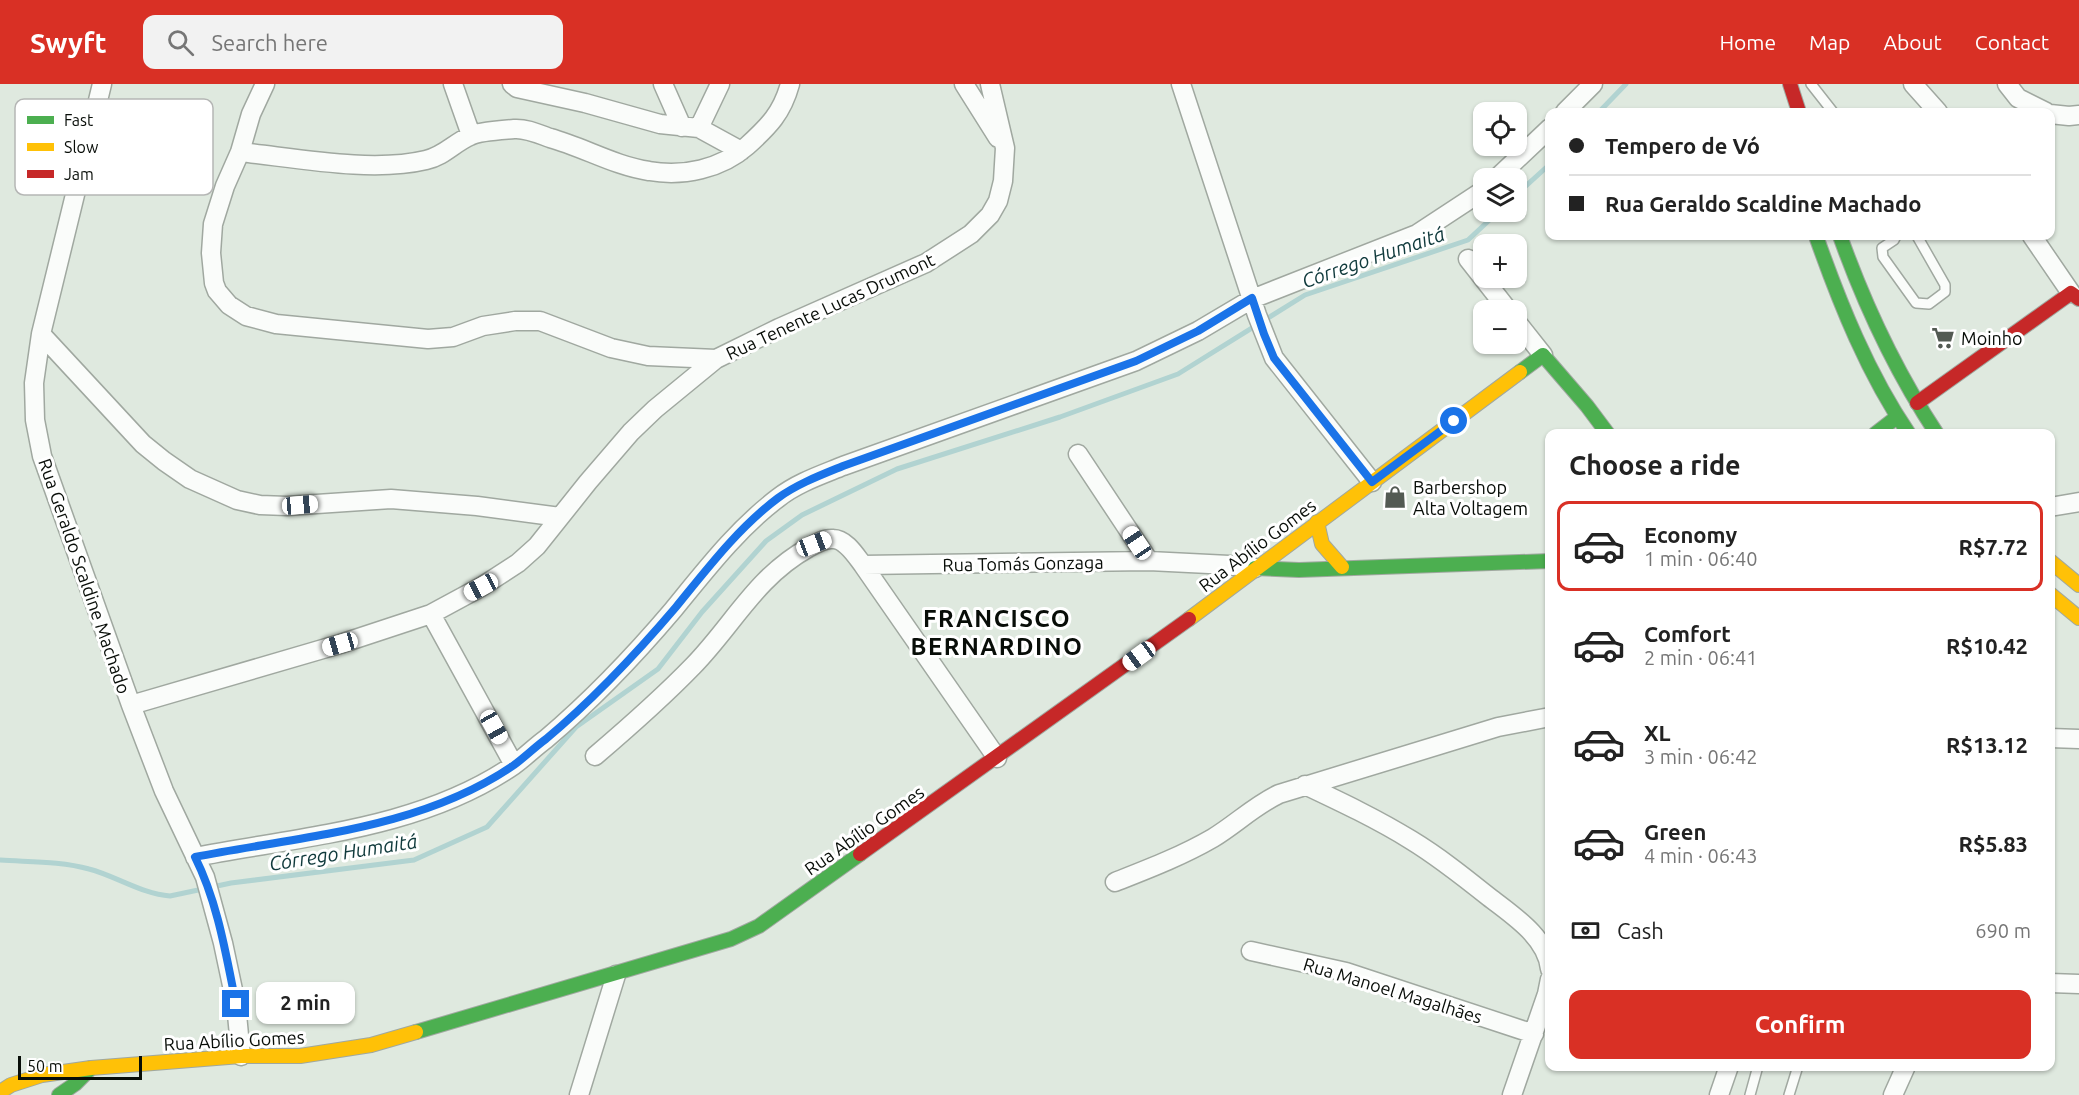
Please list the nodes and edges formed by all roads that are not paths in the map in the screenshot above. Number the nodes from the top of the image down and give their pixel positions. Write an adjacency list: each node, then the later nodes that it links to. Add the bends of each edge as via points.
1 (102, 84): 16 (street, Rua Geraldo Scaldine Machado)
2 (265, 84): 29 (street)
3 (453, 84): 26 (street)
4 (512, 84): 24 (street, via 660,124)
5 (663, 84): 24 (street)
6 (720, 84): 24 (street)
7 (790, 84): 28 (street, via 773,122)
8 (964, 84): 27 (street)
9 (990, 84): 27 (street, Rua Tenente Lucas Drumont)
10 (1181, 84): 41 (street)
11 (1593, 84): 17 (street)
12 (1791, 84): 18 (main road)
13 (1811, 84): 19 (lane)
14 (1913, 84): 20 (street)
15 (2007, 84): 21 (street, via 2018,98)
16 (98, 99)
17 (1569, 108)
18 (1798, 108)
19 (1830, 108)
20 (1934, 108)
21 (2038, 108)
22 (2055, 114): 23 (street)
23 (2079, 115)
24 (691, 128): 28 (street)
25 (1545, 133): 30 (street)
26 (471, 135): 28 (street, via 518,129 627,165 664,173 692,172); 29 (street, via 427,160 373,165)
27 (1005, 148): 45 (street, Rua Tenente Lucas Drumont, via 998,201 971,234 926,263)
28 (741, 151)
29 (240, 152): 45 (street, via 213,224 211,253 217,291 229,305 246,315 276,324 428,339 453,337 483,326 540,321 611,348 648,356)
30 (1508, 168)
31 (75, 195): 42 (street, Rua Geraldo Scaldine Machado)
32 (1473, 197): 41 (street, via 1417,234)
33 (1817, 240): 47 (main road, via 1861,346)
34 (1841, 240): 46 (main road, via 1864,302)
35 (1894, 240): 36 (lane, via 1882,248 1883,256 1916,303 1929,304 1945,292 1945,285)
36 (1919, 240)
37 (2035, 240): 39 (street)
38 (1468, 259): 40 (street)
39 (2075, 296): 46 (main road)
40 (1500, 300)
41 (1254, 307): 53 (street, via 1274,358); 74 (street, via 1136,361 843,466 779,496 714,560 607,683)
42 (41, 334): 56 (street, via 143,444 190,479 237,500 287,506 391,499); 68 (street, Rua Geraldo Scaldine Machado, via 34,383 35,420 42,456)
43 (1527, 335): 44 (street)
44 (1543, 355): 48 (main road); 53 (main road, Rua Abílio Gomes)
45 (716, 359): 56 (street, Rua Tenente Lucas Drumont, via 631,432)
46 (1917, 403): 47 (street); 51 (main road)
47 (1897, 417): 49 (main road); 50 (main road)
48 (1604, 429)
49 (1881, 429)
50 (1905, 429)
51 (1934, 429)
52 (1078, 454): 58 (street)
53 (1372, 482): 57 (main road, Rua Abílio Gomes)
54 (2079, 502): 55 (street)
55 (2055, 506)
56 (560, 516): 66 (street, Rua Tenente Lucas Drumont, via 518,563)
57 (1317, 522): 62 (main road, via 1322,544); 63 (main road, Rua Abílio Gomes)
58 (1149, 561): 60 (street, Rua Tomás Gonzaga); 63 (street, Rua Tomás Gonzaga)
59 (1545, 561): 62 (main road, Rua Tomás Gonzaga)
60 (863, 565): 72 (street, via 846,544 834,538 814,544 779,566 665,695); 73 (street)
61 (2055, 565): 64 (main road)
62 (1342, 567): 63 (main road, Rua Tomás Gonzaga)
63 (1255, 568): 73 (main road, Rua Abílio Gomes)
64 (2079, 585)
65 (2055, 598): 67 (main road)
66 (431, 614): 68 (street, Rua Tenente Lucas Drumont); 74 (street)
67 (2079, 618)
68 (131, 705): 76 (street, Rua Geraldo Scaldine Machado)
69 (1545, 718): 75 (street, via 1498,727)
70 (2055, 738): 71 (street)
71 (2079, 740)
72 (595, 756)
73 (997, 758): 80 (main road, Rua Abílio Gomes, via 759,926 731,939)
74 (514, 765): 76 (street, via 473,788 403,817)
75 (1305, 785): 77 (street, via 1261,802 1195,847); 79 (street, via 1413,841 1518,920)
76 (195, 857): 85 (street, Rua Geraldo Scaldine Machado, via 208,885 223,943 236,1004)
77 (1115, 882)
78 (1251, 951): 84 (street, Rua Manoel Magalhães, via 1346,972)
79 (1545, 953)
80 (616, 975): 85 (main road, Rua Abílio Gomes, via 371,1045 300,1056); 93 (street)
81 (2055, 983): 82 (street)
82 (2079, 984)
83 (1545, 1000): 84 (street)
84 (1534, 1034): 94 (street)
85 (241, 1056): 86 (main road, Rua Abílio Gomes)
86 (91, 1068): 91 (main road, Rua Abílio Gomes, via 42,1075); 92 (main road)
87 (1727, 1071): 95 (street)
88 (1757, 1071): 96 (lane)
89 (1796, 1071): 97 (lane)
90 (1904, 1071): 98 (street)
91 (0, 1092)
92 (60, 1095)
93 (579, 1095)
94 (1512, 1095)
95 (1719, 1095)
96 (1750, 1095)
97 (1789, 1095)
98 (1893, 1095)

